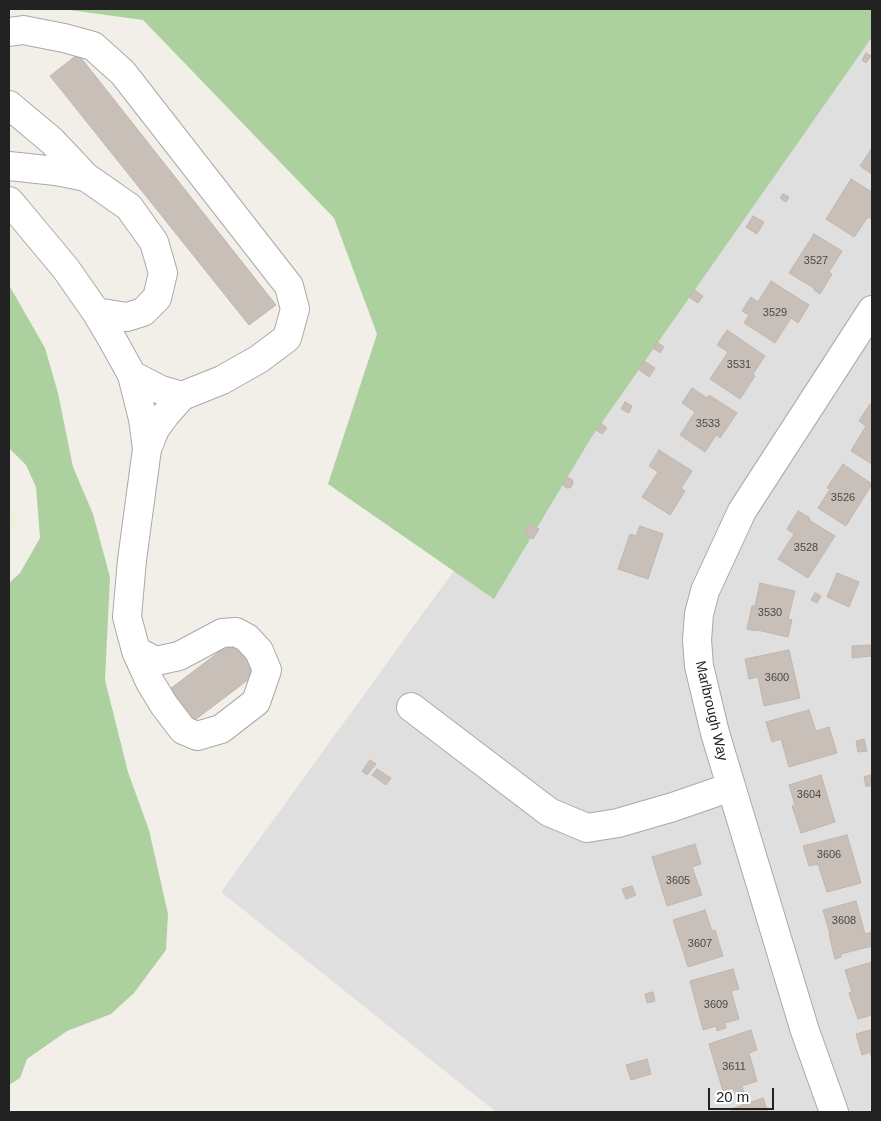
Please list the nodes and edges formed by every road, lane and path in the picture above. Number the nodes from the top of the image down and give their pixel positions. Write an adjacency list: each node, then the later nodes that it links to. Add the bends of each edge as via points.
1 (9, 32): 9 (street, via 23,30 93,46 123,73 289,286 295,309 287,338 222,380)
2 (9, 105): 4 (street, via 52,141)
3 (9, 166): 4 (street)
4 (86, 177): 7 (street, via 129,207 154,242 163,273 157,298 143,312 127,317)
5 (9, 201): 7 (street, via 66,269)
6 (872, 310): 13 (street, Marlbrough Way, via 742,511 705,591 699,614 698,666)
7 (96, 312): 8 (street)
8 (132, 375): 9 (street, via 161,390); 10 (street)
9 (182, 396): 10 (street, via 155,430)
10 (147, 449): 11 (street, via 127,618)
11 (136, 651): 11 (street, via 156,661 179,656 222,633 236,632 247,638 258,651 267,670 256,702 221,729 197,736 183,730 164,705)
12 (411, 707): 13 (street, via 549,812 587,828 618,823)
13 (731, 787): 14 (street, Marlbrough Way, via 805,1031)
14 (834, 1112)

